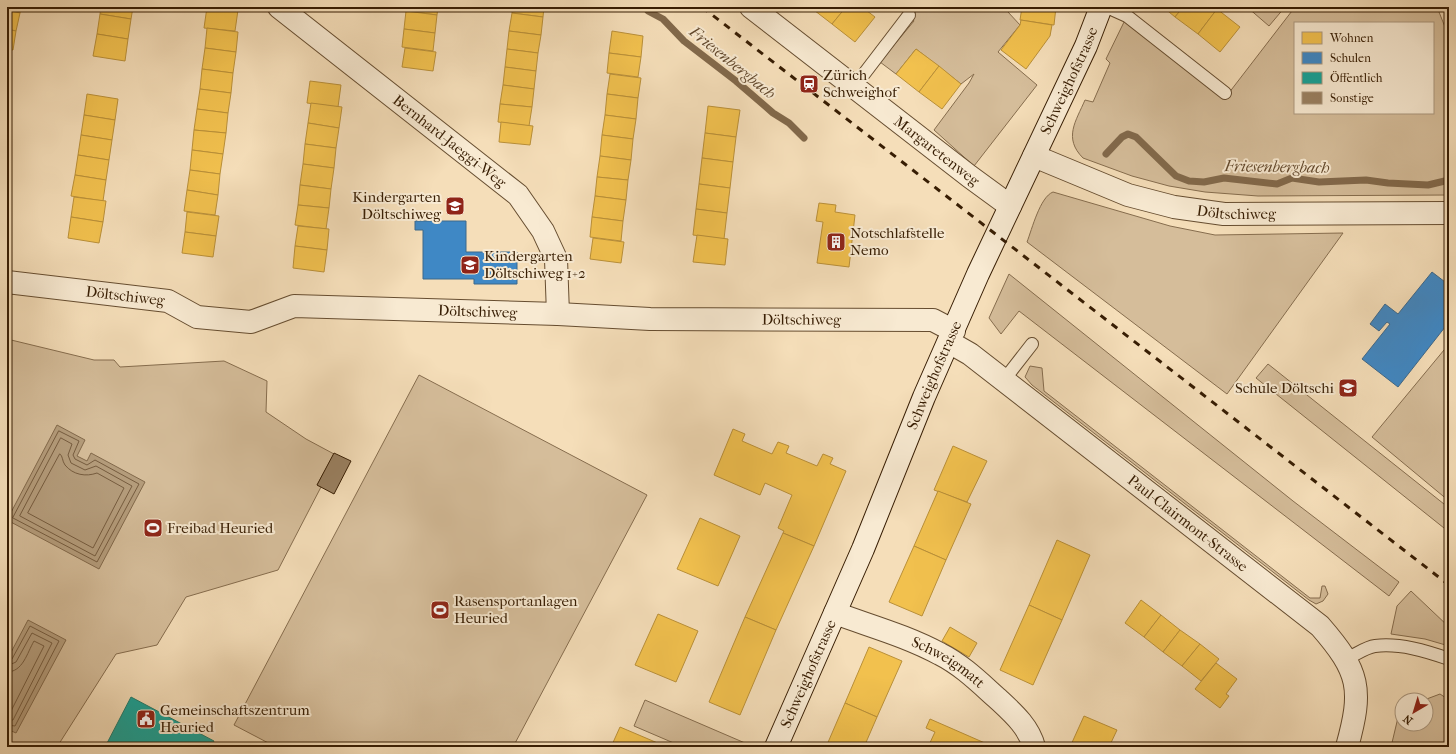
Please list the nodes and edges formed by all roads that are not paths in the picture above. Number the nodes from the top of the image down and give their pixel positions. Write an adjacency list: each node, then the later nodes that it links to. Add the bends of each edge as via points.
1 (279, 7): 12 (street, Bernhard-Jaeggi-Weg, via 518,195 543,231 556,259)
2 (751, 7): 6 (street, Margaretenweg)
3 (1101, 7): 8 (street, Schweighofstrasse, via 1086,46)
4 (1107, 7): 7 (lane, via 1128,16)
5 (909, 15): 6 (lane)
6 (854, 87): 9 (street, Margaretenweg)
7 (1226, 93)
8 (1034, 156): 9 (street, Schweighofstrasse); 10 (street, Döltschiweg, via 1128,195 1174,207 1224,214)
9 (1010, 206): 13 (street, Schweighofstrasse)
10 (1449, 213)
11 (7, 282): 12 (street, Döltschiweg, via 168,301 197,317 251,322 294,306)
12 (558, 314): 13 (street, Döltschiweg, via 650,319 933,320)
13 (951, 336): 15 (street, Paul-Clairmont-Strasse); 16 (street, Schweighofstrasse)
14 (1032, 344): 15 (lane)
15 (1004, 380): 17 (street, Paul-Clairmont-Strasse, via 1303,611 1320,626)
16 (835, 613): 19 (street, Schweighofstrasse); 20 (street, Schweigmatt, via 909,639 942,654 1011,711 1031,734)
17 (1346, 659): 18 (lane, via 1374,646 1427,651); 21 (street, Paul-Clairmont-Strasse, via 1355,684 1357,705)
18 (1449, 659)
19 (776, 747)
20 (1034, 747)
21 (1347, 747)

